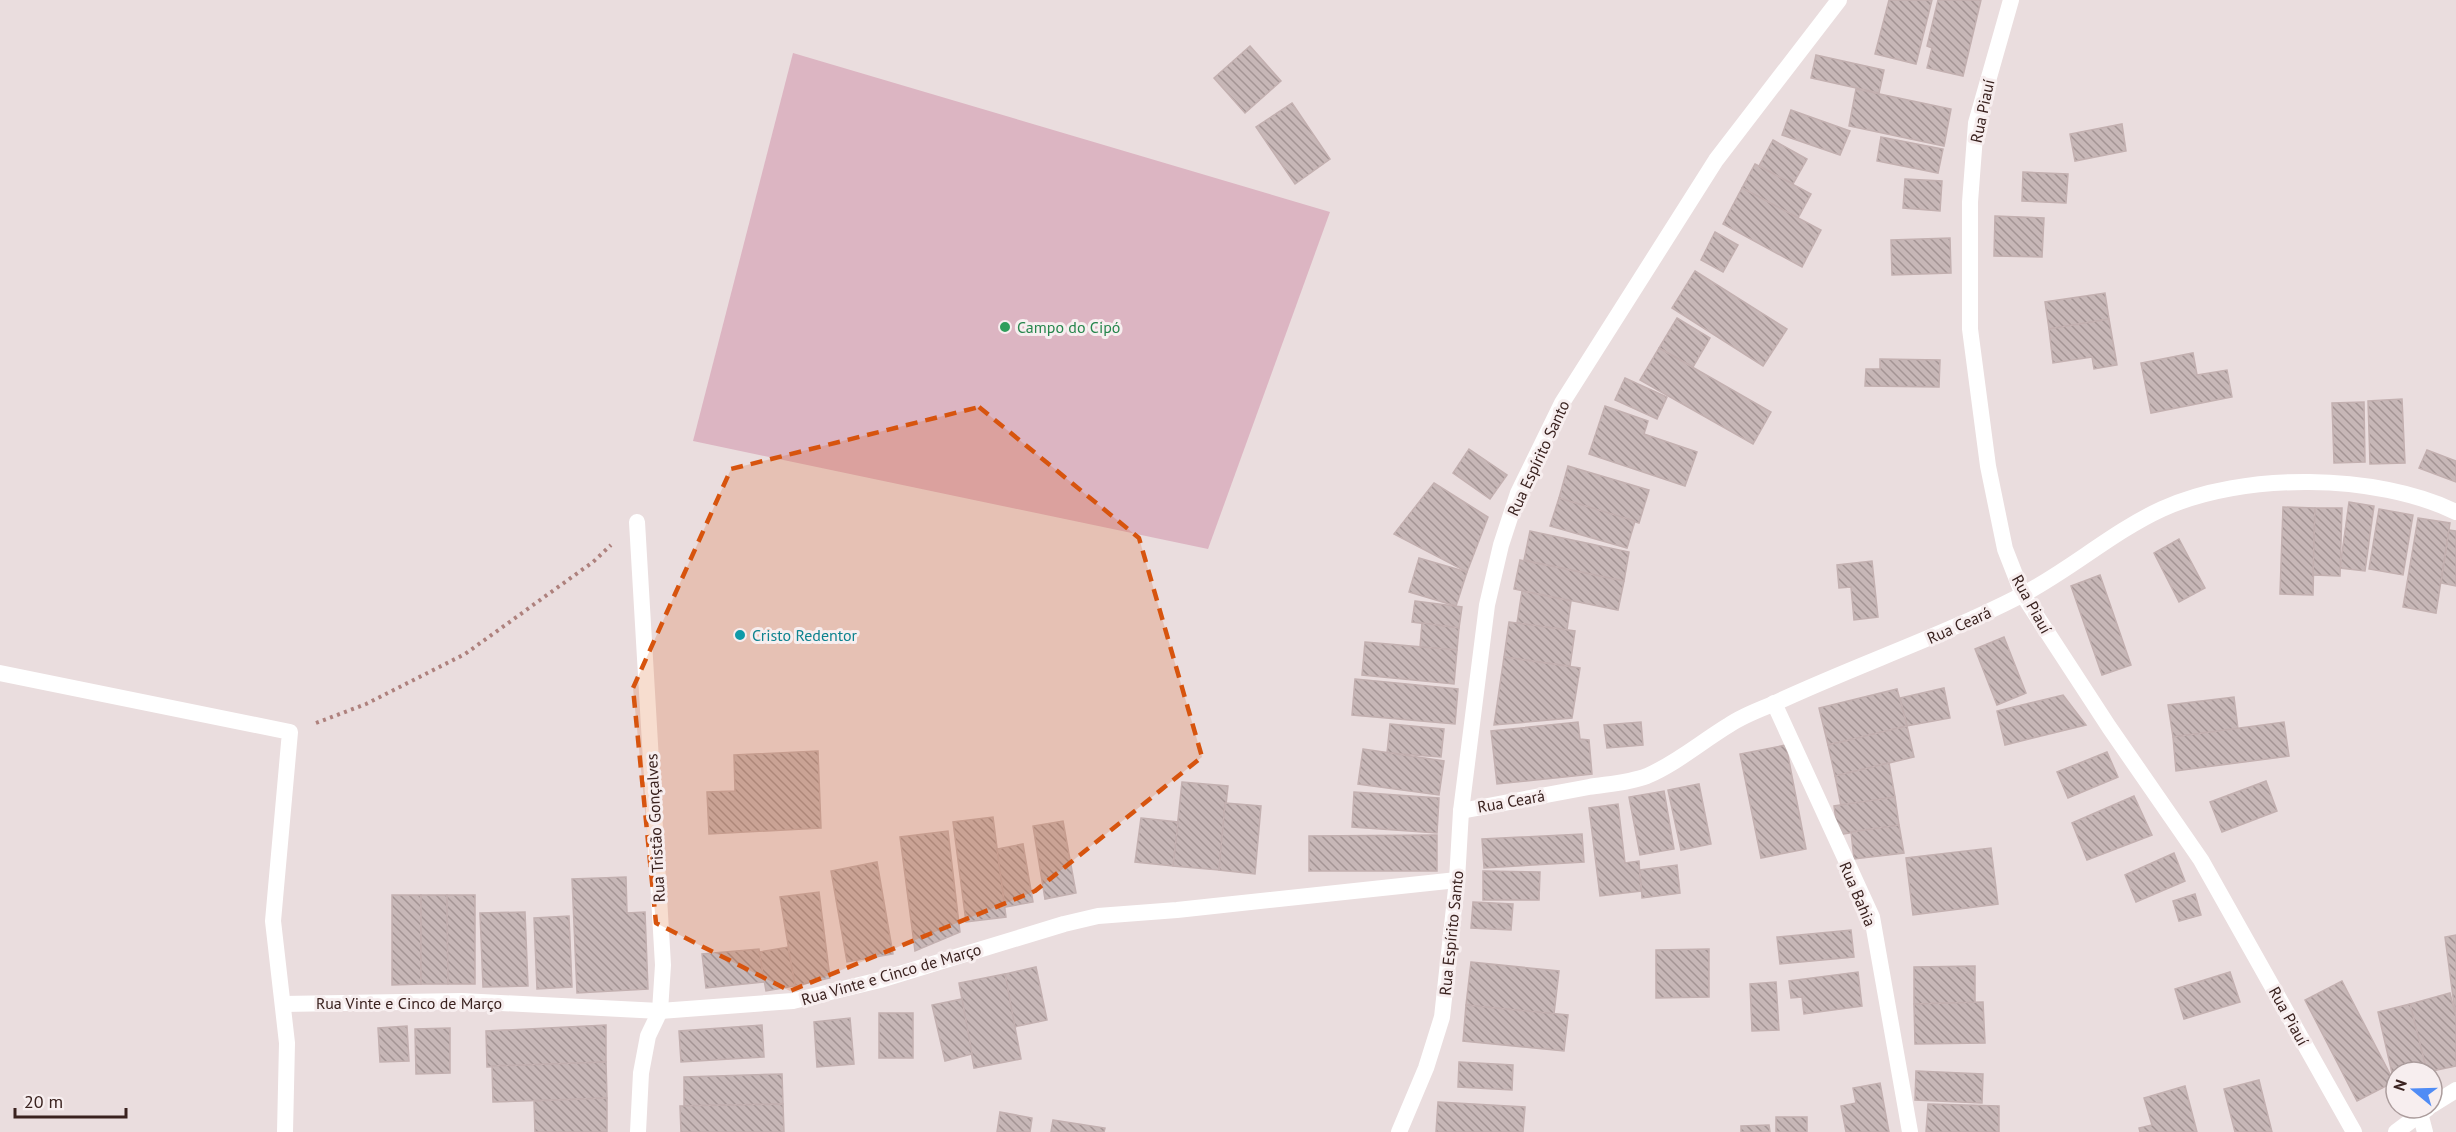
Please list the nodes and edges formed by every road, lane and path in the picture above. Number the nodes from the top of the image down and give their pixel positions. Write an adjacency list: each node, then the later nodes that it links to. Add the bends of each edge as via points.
1 (1839, 0): 9 (street, Rua Espírito Santo, via 1716,160 1562,403 1518,493 1487,605)
2 (2011, 0): 5 (street, Rua Piauí, via 1976,123 1970,202 1970,329 1988,466 2005,549)
3 (2456, 512): 5 (street, Rua Ceará, via 2424,499 2350,486 2289,481 2233,488 2162,509)
4 (637, 522): 8 (path, via 593,562 465,654 366,705); 12 (street, Rua Tristão Gonçalves, via 663,965)
5 (2023, 595): 7 (street, Rua Ceará); 18 (street, Rua Piauí, via 2201,860)
6 (0, 673): 8 (street)
7 (1774, 703): 9 (street, Rua Ceará, via 1730,724 1676,762 1644,777); 17 (street, Rua Bahia, via 1872,917)
8 (290, 732): 11 (street, via 273,921)
9 (1461, 811): 10 (street, Rua Espírito Santo)
10 (1457, 880): 12 (street, Rua Vinte e Cinco de Março, via 1098,916 794,1001); 16 (street, Rua Espírito Santo, via 1442,1017)
11 (283, 1004): 12 (street, Rua Vinte e Cinco de Março, via 462,1001); 14 (street)
12 (660, 1011): 15 (street, Rua Tristão Gonçalves, via 648,1036)
13 (2412, 1120): 19 (street)
14 (285, 1132)
15 (638, 1132)
16 (1399, 1132)
17 (1910, 1132)
18 (2354, 1132)
19 (2396, 1132)

